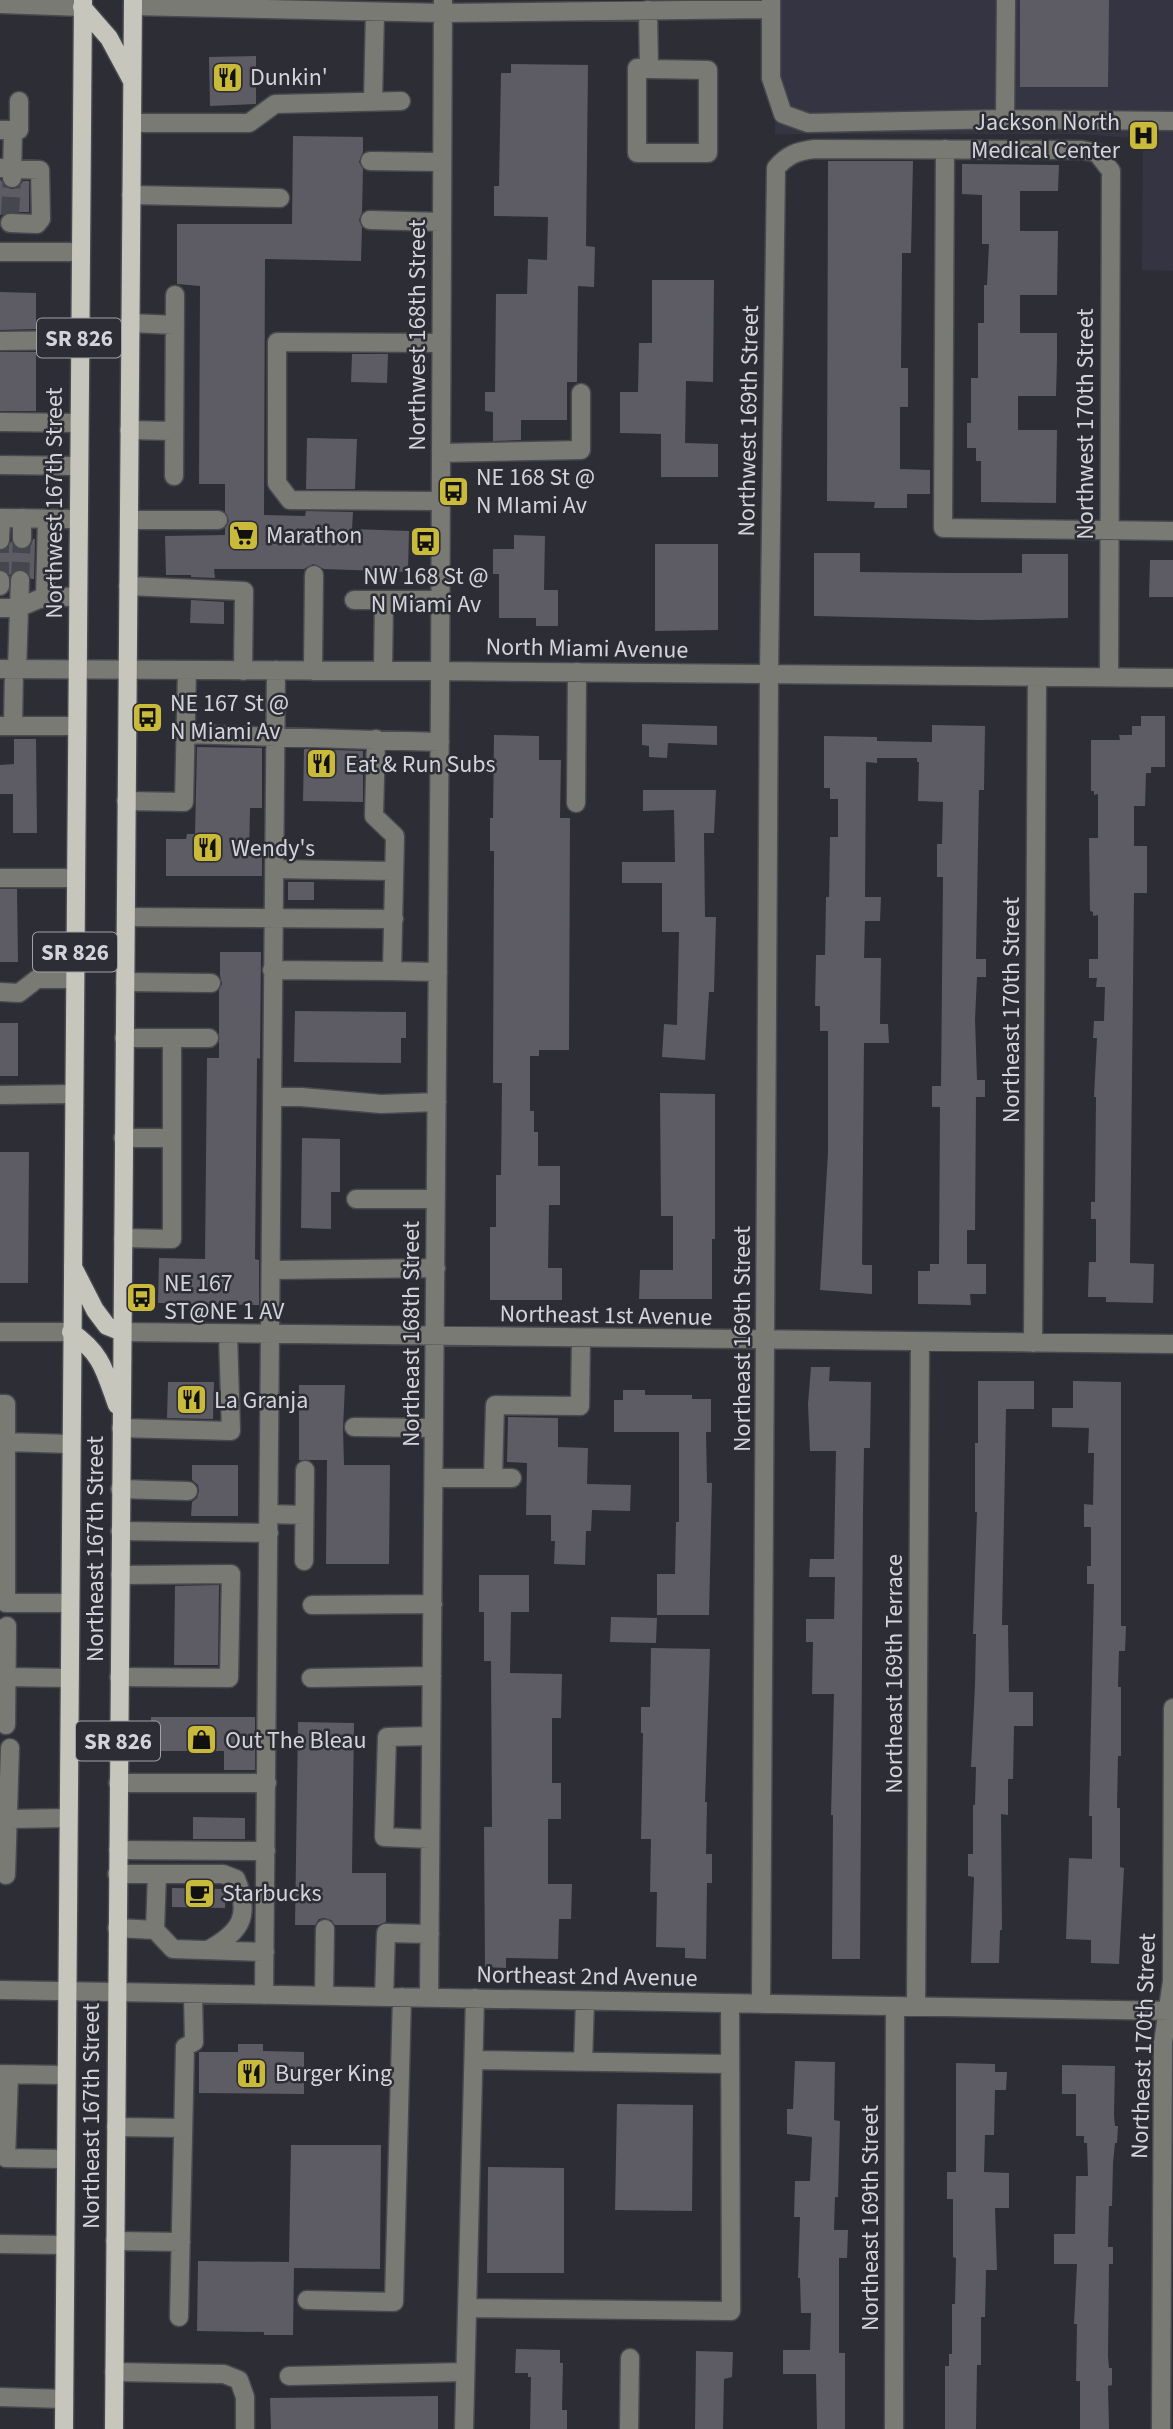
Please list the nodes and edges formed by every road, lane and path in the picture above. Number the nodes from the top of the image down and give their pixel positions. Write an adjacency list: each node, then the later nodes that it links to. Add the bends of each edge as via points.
1 (1006, 0): 15 (street)
2 (83, 3): 4 (street); 11 (main road, via 109,38); 28 (main road, Northwest 167th Street / SR 826)
3 (133, 3): 6 (street); 11 (main road, SR 826)
4 (0, 4)
5 (771, 4): 8 (street); 15 (street, via 771,78 783,114 808,123)
6 (284, 5): 9 (street)
7 (443, 7): 8 (street); 9 (street); 21 (street, Northwest 168th Street)
8 (648, 10): 10 (street)
9 (375, 12): 13 (street)
10 (649, 69): 10 (street, via 637,68 637,153 708,153 708,70)
11 (132, 82): 17 (main road, SR 826)
12 (19, 101): 18 (street, via 19,130)
13 (373, 101): 14 (street); 17 (street, via 275,104 249,124)
14 (401, 101)
15 (1005, 119): 16 (street)
16 (1173, 121)
17 (132, 123): 23 (main road, SR 826)
18 (7, 130): 22 (street)
19 (945, 149): 51 (street, Northwest 170th Street, via 1082,150 1097,153 1111,171); 51 (street, via 943,528); 75 (street, Northwest 169th Street, via 801,150 785,157 776,168)
20 (370, 161): 21 (street)
21 (442, 162): 26 (street, Northwest 168th Street)
22 (8, 172): 27 (street, via 40,170 41,219 37,224 10,219)
23 (131, 195): 24 (street); 30 (main road, SR 826)
24 (280, 198)
25 (370, 220): 26 (street)
26 (442, 222): 34 (street, Northwest 168th Street)
27 (5, 252): 28 (street)
28 (80, 252): 32 (main road, Northwest 167th Street / SR 826)
29 (175, 295): 31 (street)
30 (130, 323): 31 (street); 38 (main road, SR 826)
31 (175, 325): 39 (street)
32 (79, 340): 33 (street); 37 (main road, Northwest 167th Street / SR 826)
33 (0, 341)
34 (441, 343): 40 (street, Northwest 168th Street); 44 (street, via 277,342 278,483 290,500)
35 (581, 393): 40 (street, via 581,450)
36 (0, 422): 37 (street)
37 (79, 423): 42 (main road, Northwest 167th Street / SR 826)
38 (130, 430): 39 (street); 48 (main road, SR 826)
39 (174, 431): 43 (street)
40 (441, 453): 44 (street, Northwest 168th Street)
41 (0, 465): 42 (street)
42 (79, 466): 47 (main road, Northwest 167th Street / SR 826)
43 (174, 476)
44 (441, 501): 63 (street, Northwest 168th Street)
45 (22, 518): 46 (street); 52 (street, via 1,518); 53 (street)
46 (47, 519): 47 (street); 60 (street)
47 (78, 519): 59 (main road, Northwest 167th Street / SR 826)
48 (129, 520): 49 (street); 58 (main road, SR 826)
49 (218, 520)
50 (1173, 531): 51 (street)
51 (1109, 532): 77 (street, Northwest 170th Street)
52 (0, 540)
53 (22, 540)
54 (314, 575): 71 (street)
55 (0, 580): 57 (street)
56 (20, 580): 64 (street)
57 (0, 586)
58 (128, 586): 67 (main road, SR 826); 69 (street, via 244,591)
59 (78, 596): 60 (street); 66 (main road, Northwest 167th Street / SR 826)
60 (45, 598): 64 (street)
61 (354, 600): 62 (street)
62 (384, 600): 63 (street); 72 (street)
63 (440, 600): 73 (street, Northwest 168th Street)
64 (9, 608): 65 (street)
65 (10, 669): 66 (street, North Miami Avenue); 79 (street)
66 (77, 670): 67 (street, North Miami Avenue); 80 (main road, Northeast 167th Street / SR 826)
67 (127, 670): 68 (street, North Miami Avenue); 85 (main road, Northeast 167th Street / SR 826)
68 (187, 670): 69 (street, North Miami Avenue); 81 (street)
69 (243, 670): 70 (street, North Miami Avenue)
70 (276, 670): 71 (street, North Miami Avenue); 82 (street)
71 (313, 671): 72 (street, North Miami Avenue)
72 (383, 671): 73 (street, North Miami Avenue)
73 (440, 671): 74 (street, North Miami Avenue); 84 (street, Northeast 168th Street)
74 (577, 672): 75 (street, North Miami Avenue); 86 (street)
75 (769, 674): 76 (street, North Miami Avenue); 123 (street, Northeast 169th Street)
76 (1037, 677): 77 (street, North Miami Avenue); 125 (street, Northeast 170th Street)
77 (1109, 677): 78 (street, North Miami Avenue)
78 (1173, 678)
79 (6, 726): 80 (street)
80 (77, 726): 90 (main road, Northeast 167th Street / SR 826)
81 (186, 734): 82 (street); 85 (street, via 184,802)
82 (275, 735): 83 (street); 87 (street)
83 (376, 739): 84 (street); 88 (street, via 374,816 395,836)
84 (440, 742): 96 (street, Northeast 168th Street)
85 (127, 801): 91 (main road, Northeast 167th Street / SR 826)
86 (576, 803)
87 (274, 869): 88 (street); 92 (street)
88 (394, 871): 93 (street)
89 (0, 878): 90 (street)
90 (75, 878): 97 (main road, Northeast 167th Street / SR 826)
91 (125, 917): 92 (street); 98 (main road, Northeast 167th Street / SR 826)
92 (273, 918): 93 (street); 94 (street)
93 (394, 919): 95 (street)
94 (272, 970): 95 (street); 106 (street)
95 (392, 971): 96 (street)
96 (438, 972): 107 (street, Northeast 168th Street)
97 (74, 979): 100 (street, via 37,979 19,993); 104 (main road, Northeast 167th Street / SR 826)
98 (125, 982): 99 (street); 101 (main road, Northeast 167th Street / SR 826)
99 (211, 983)
100 (0, 992)
101 (124, 1038): 102 (street); 108 (main road, Northeast 167th Street / SR 826)
102 (172, 1038): 103 (street); 109 (street)
103 (209, 1038)
104 (73, 1094): 105 (street); 113 (main road, Northeast 167th Street / SR 826)
105 (0, 1095)
106 (272, 1097): 107 (street, via 381,1104); 115 (street)
107 (437, 1102): 111 (street, Northeast 168th Street)
108 (124, 1138): 109 (street); 112 (main road, Northeast 167th Street / SR 826)
109 (172, 1138): 112 (street, via 172,1239)
110 (356, 1199): 111 (street)
111 (436, 1199): 114 (street, Northeast 168th Street)
112 (123, 1238): 118 (main road, Northeast 167th Street / SR 826)
113 (72, 1264): 117 (main road, Northeast 167th Street / SR 826); 118 (main road, via 95,1310 107,1325)
114 (436, 1268): 115 (street); 121 (street, Northeast 168th Street)
115 (271, 1270): 120 (street)
116 (0, 1332): 117 (street)
117 (71, 1332): 128 (main road, via 99,1356); 132 (main road, Northeast 167th Street / SR 826)
118 (122, 1332): 119 (street, Northeast 1st Avenue); 128 (main road, Northeast 167th Street / SR 826)
119 (229, 1334): 120 (street, Northeast 1st Avenue); 128 (street, via 231,1431)
120 (271, 1335): 121 (street, Northeast 1st Avenue); 139 (street)
121 (435, 1337): 122 (street, Northeast 1st Avenue); 130 (street, Northeast 168th Street)
122 (581, 1339): 123 (street, Northeast 1st Avenue); 135 (street, via 580,1406 495,1405)
123 (766, 1341): 124 (street, Northeast 1st Avenue); 187 (street, Northeast 169th Street)
124 (920, 1343): 125 (street, Northeast 1st Avenue); 189 (street, Northeast 169th Terrace)
125 (1033, 1343): 126 (street, Northeast 1st Avenue)
126 (1173, 1344)
127 (0, 1404): 131 (street, via 6,1404)
128 (121, 1422): 137 (main road, Northeast 167th Street / SR 826)
129 (354, 1427): 130 (street)
130 (434, 1428): 134 (street, Northeast 168th Street)
131 (6, 1442): 132 (street); 145 (street)
132 (71, 1444): 146 (main road, Northeast 167th Street / SR 826)
133 (305, 1470): 140 (street)
134 (434, 1478): 135 (street); 147 (street, Northeast 168th Street)
135 (493, 1478): 136 (street)
136 (512, 1478)
137 (120, 1489): 138 (street); 141 (main road, Northeast 167th Street / SR 826)
138 (188, 1491)
139 (269, 1514): 140 (street); 142 (street)
140 (304, 1515): 143 (street)
141 (120, 1531): 142 (street); 144 (main road, Northeast 167th Street / SR 826)
142 (269, 1532): 160 (street)
143 (304, 1561)
144 (120, 1575): 152 (main road, Northeast 167th Street / SR 826); 152 (street, via 231,1574 229,1678)
145 (3, 1603): 146 (street)
146 (69, 1603): 153 (main road, Northeast 167th Street / SR 826)
147 (433, 1604): 148 (street); 150 (street, Northeast 168th Street)
148 (312, 1605)
149 (7, 1626): 151 (street)
150 (432, 1676): 154 (street); 157 (street, Northeast 168th Street)
151 (7, 1677): 153 (street); 156 (street)
152 (119, 1677): 159 (main road, Northeast 167th Street / SR 826)
153 (68, 1678): 161 (main road, Northeast 167th Street / SR 826)
154 (311, 1678)
155 (1173, 1708): 190 (street, Northeast 170th Street)
156 (6, 1725)
157 (431, 1736): 163 (street, Northeast 168th Street); 163 (street, via 387,1737 384,1837)
158 (10, 1748): 162 (street)
159 (118, 1783): 160 (street); 164 (main road, Northeast 167th Street / SR 826)
160 (267, 1783): 165 (street)
161 (67, 1818): 162 (street); 176 (main road, Northeast 167th Street / SR 826)
162 (8, 1819): 166 (street)
163 (430, 1839): 172 (street, Northeast 168th Street)
164 (118, 1850): 165 (street); 167 (main road, Northeast 167th Street / SR 826)
165 (266, 1851): 174 (street)
166 (6, 1874)
167 (117, 1874): 168 (street); 169 (main road, Northeast 167th Street / SR 826)
168 (157, 1875): 171 (street); 173 (street, via 223,1874 236,1879 242,1894 238,1929)
169 (117, 1928): 171 (street); 177 (main road, Northeast 167th Street / SR 826)
170 (325, 1929): 180 (street)
171 (155, 1930): 173 (street, via 173,1950)
172 (430, 1934): 181 (street, via 386,1933); 183 (street, Northeast 168th Street)
173 (208, 1950): 174 (street)
174 (265, 1952): 179 (street)
175 (0, 1990): 176 (street, Northeast 2nd Avenue)
176 (66, 1992): 177 (street, Northeast 2nd Avenue); 195 (main road, Northeast 167th Street / SR 826)
177 (116, 1993): 178 (street, Northeast 2nd Avenue); 196 (main road, Northeast 167th Street / SR 826)
178 (193, 1994): 179 (street, Northeast 2nd Avenue); 197 (street, via 194,2042 185,2047)
179 (264, 1995): 180 (street, Northeast 2nd Avenue)
180 (324, 1996): 181 (street, Northeast 2nd Avenue)
181 (384, 1997): 182 (street, Northeast 2nd Avenue)
182 (402, 1997): 183 (street, Northeast 2nd Avenue); 204 (street, via 394,2302)
183 (429, 1997): 184 (street, Northeast 2nd Avenue)
184 (475, 1998): 185 (street, Northeast 2nd Avenue); 191 (street)
185 (586, 2000): 186 (street, Northeast 2nd Avenue); 192 (street)
186 (730, 2003): 187 (street, Northeast 2nd Avenue); 193 (street)
187 (761, 2004): 188 (street, Northeast 2nd Avenue)
188 (895, 2006): 189 (street, Northeast 2nd Avenue); 218 (street, Northeast 169th Street)
189 (916, 2006): 190 (street, Northeast 2nd Avenue)
190 (1170, 2011): 219 (street, Northeast 170th Street, via 1163,2043)
191 (474, 2060): 192 (street); 205 (street)
192 (583, 2062): 193 (street)
193 (729, 2064): 205 (street, via 731,2311)
194 (4, 2074): 195 (street); 199 (street)
195 (65, 2076): 198 (main road, Northeast 167th Street / SR 826)
196 (116, 2127): 197 (street); 200 (main road, Northeast 167th Street / SR 826)
197 (183, 2128): 201 (street)
198 (65, 2159): 199 (street); 203 (main road, Northeast 167th Street / SR 826)
199 (3, 2165)
200 (115, 2241): 201 (street); 208 (main road, Northeast 167th Street / SR 826)
201 (181, 2242): 206 (street)
202 (0, 2244): 203 (street)
203 (64, 2245): 212 (main road, Northeast 167th Street / SR 826)
204 (307, 2300)
205 (467, 2308): 209 (street)
206 (180, 2317)
207 (630, 2358): 217 (street)
208 (114, 2372): 214 (main road, Northeast 167th Street / SR 826); 215 (street, via 232,2377 240,2381 245,2397)
209 (465, 2372): 210 (street); 216 (street)
210 (289, 2376)
211 (0, 2397): 212 (street)
212 (64, 2399): 213 (main road, Northeast 167th Street / SR 826)
213 (64, 2429)
214 (114, 2429)
215 (245, 2429)
216 (464, 2429)
217 (629, 2429)
218 (894, 2429)
219 (1161, 2429)

